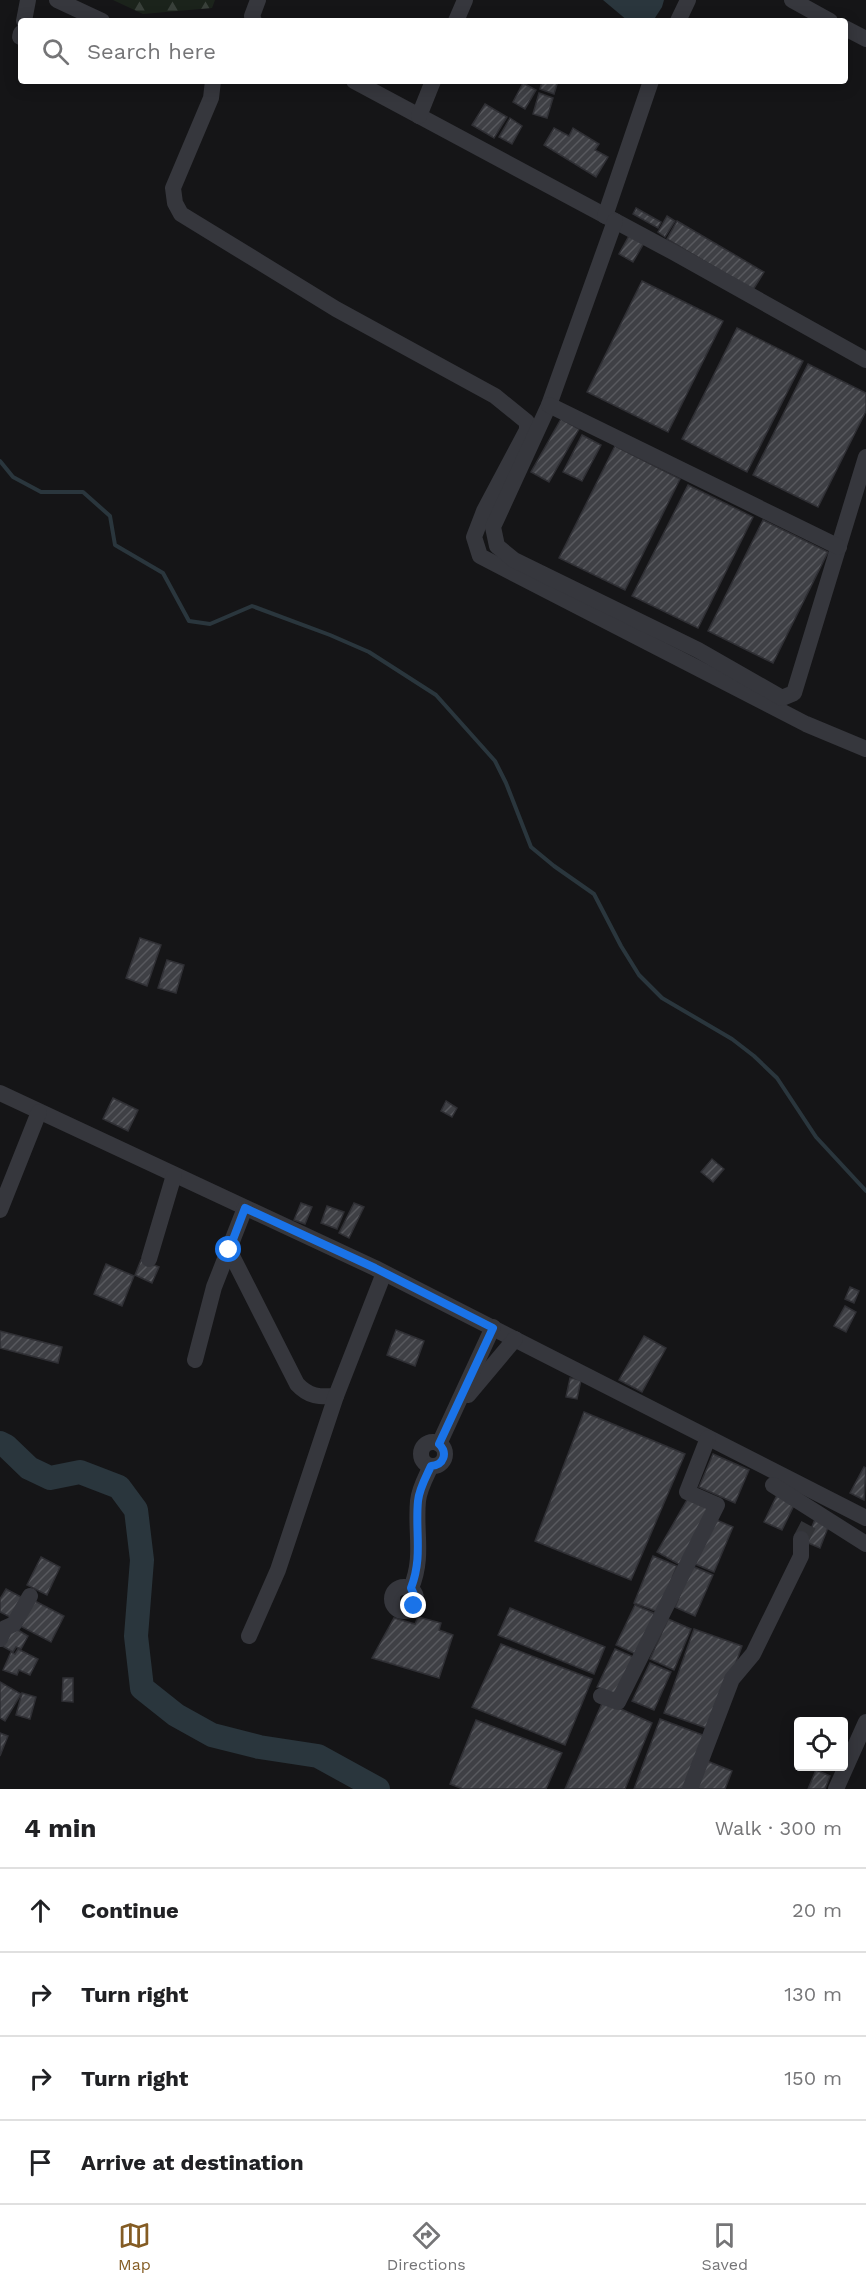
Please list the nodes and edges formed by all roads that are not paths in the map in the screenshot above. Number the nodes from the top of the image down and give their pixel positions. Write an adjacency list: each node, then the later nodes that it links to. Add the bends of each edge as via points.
1 (28, 0): 7 (street)
2 (57, 0): 8 (street)
3 (258, 0): 9 (street)
4 (465, 0): 10 (street)
5 (688, 0): 11 (street)
6 (792, 0): 12 (street)
7 (25, 18)
8 (96, 18)
9 (253, 18)
10 (457, 18)
11 (679, 18)
12 (825, 18)
13 (848, 30): 14 (street)
14 (866, 39)
15 (212, 84): 25 (street, via 173,188 181,214 336,309 495,396 527,422 527,430 474,537 480,556 806,724)
16 (360, 84): 19 (street)
17 (432, 84): 19 (street)
18 (650, 84): 20 (street)
19 (419, 116): 20 (street)
20 (610, 218): 21 (street); 22 (street)
21 (866, 360)
22 (549, 405): 24 (street); 24 (street, via 493,527 497,546 514,560 698,650 782,698 794,693)
23 (866, 457): 24 (street)
24 (838, 547)
25 (866, 749)
26 (0, 1093): 27 (street)
27 (39, 1112): 28 (street); 30 (street)
28 (174, 1175): 29 (street); 32 (street)
29 (245, 1208): 31 (street); 33 (street)
30 (0, 1210)
31 (229, 1250): 36 (street, via 214,1287); 37 (street, via 297,1384 307,1394)
32 (148, 1259)
33 (384, 1273): 34 (street); 37 (street)
34 (493, 1328): 35 (street); 38 (street)
35 (515, 1339): 38 (street); 39 (street)
36 (195, 1360)
37 (336, 1396): 46 (street, via 278,1570)
38 (454, 1412): 44 (street, via 439,1444 444,1458 431,1466 418,1499 419,1561)
39 (708, 1438): 41 (street); 48 (street, via 687,1492 717,1505 618,1702)
40 (773, 1485): 43 (street, via 814,1516)
41 (866, 1518)
42 (801, 1539): 50 (street, via 801,1556 753,1654 732,1679)
43 (866, 1544)
44 (411, 1588)
45 (30, 1596): 47 (street)
46 (249, 1636)
47 (0, 1640)
48 (601, 1696)
49 (866, 1722): 51 (street)
50 (690, 1789)
51 (836, 1789)

